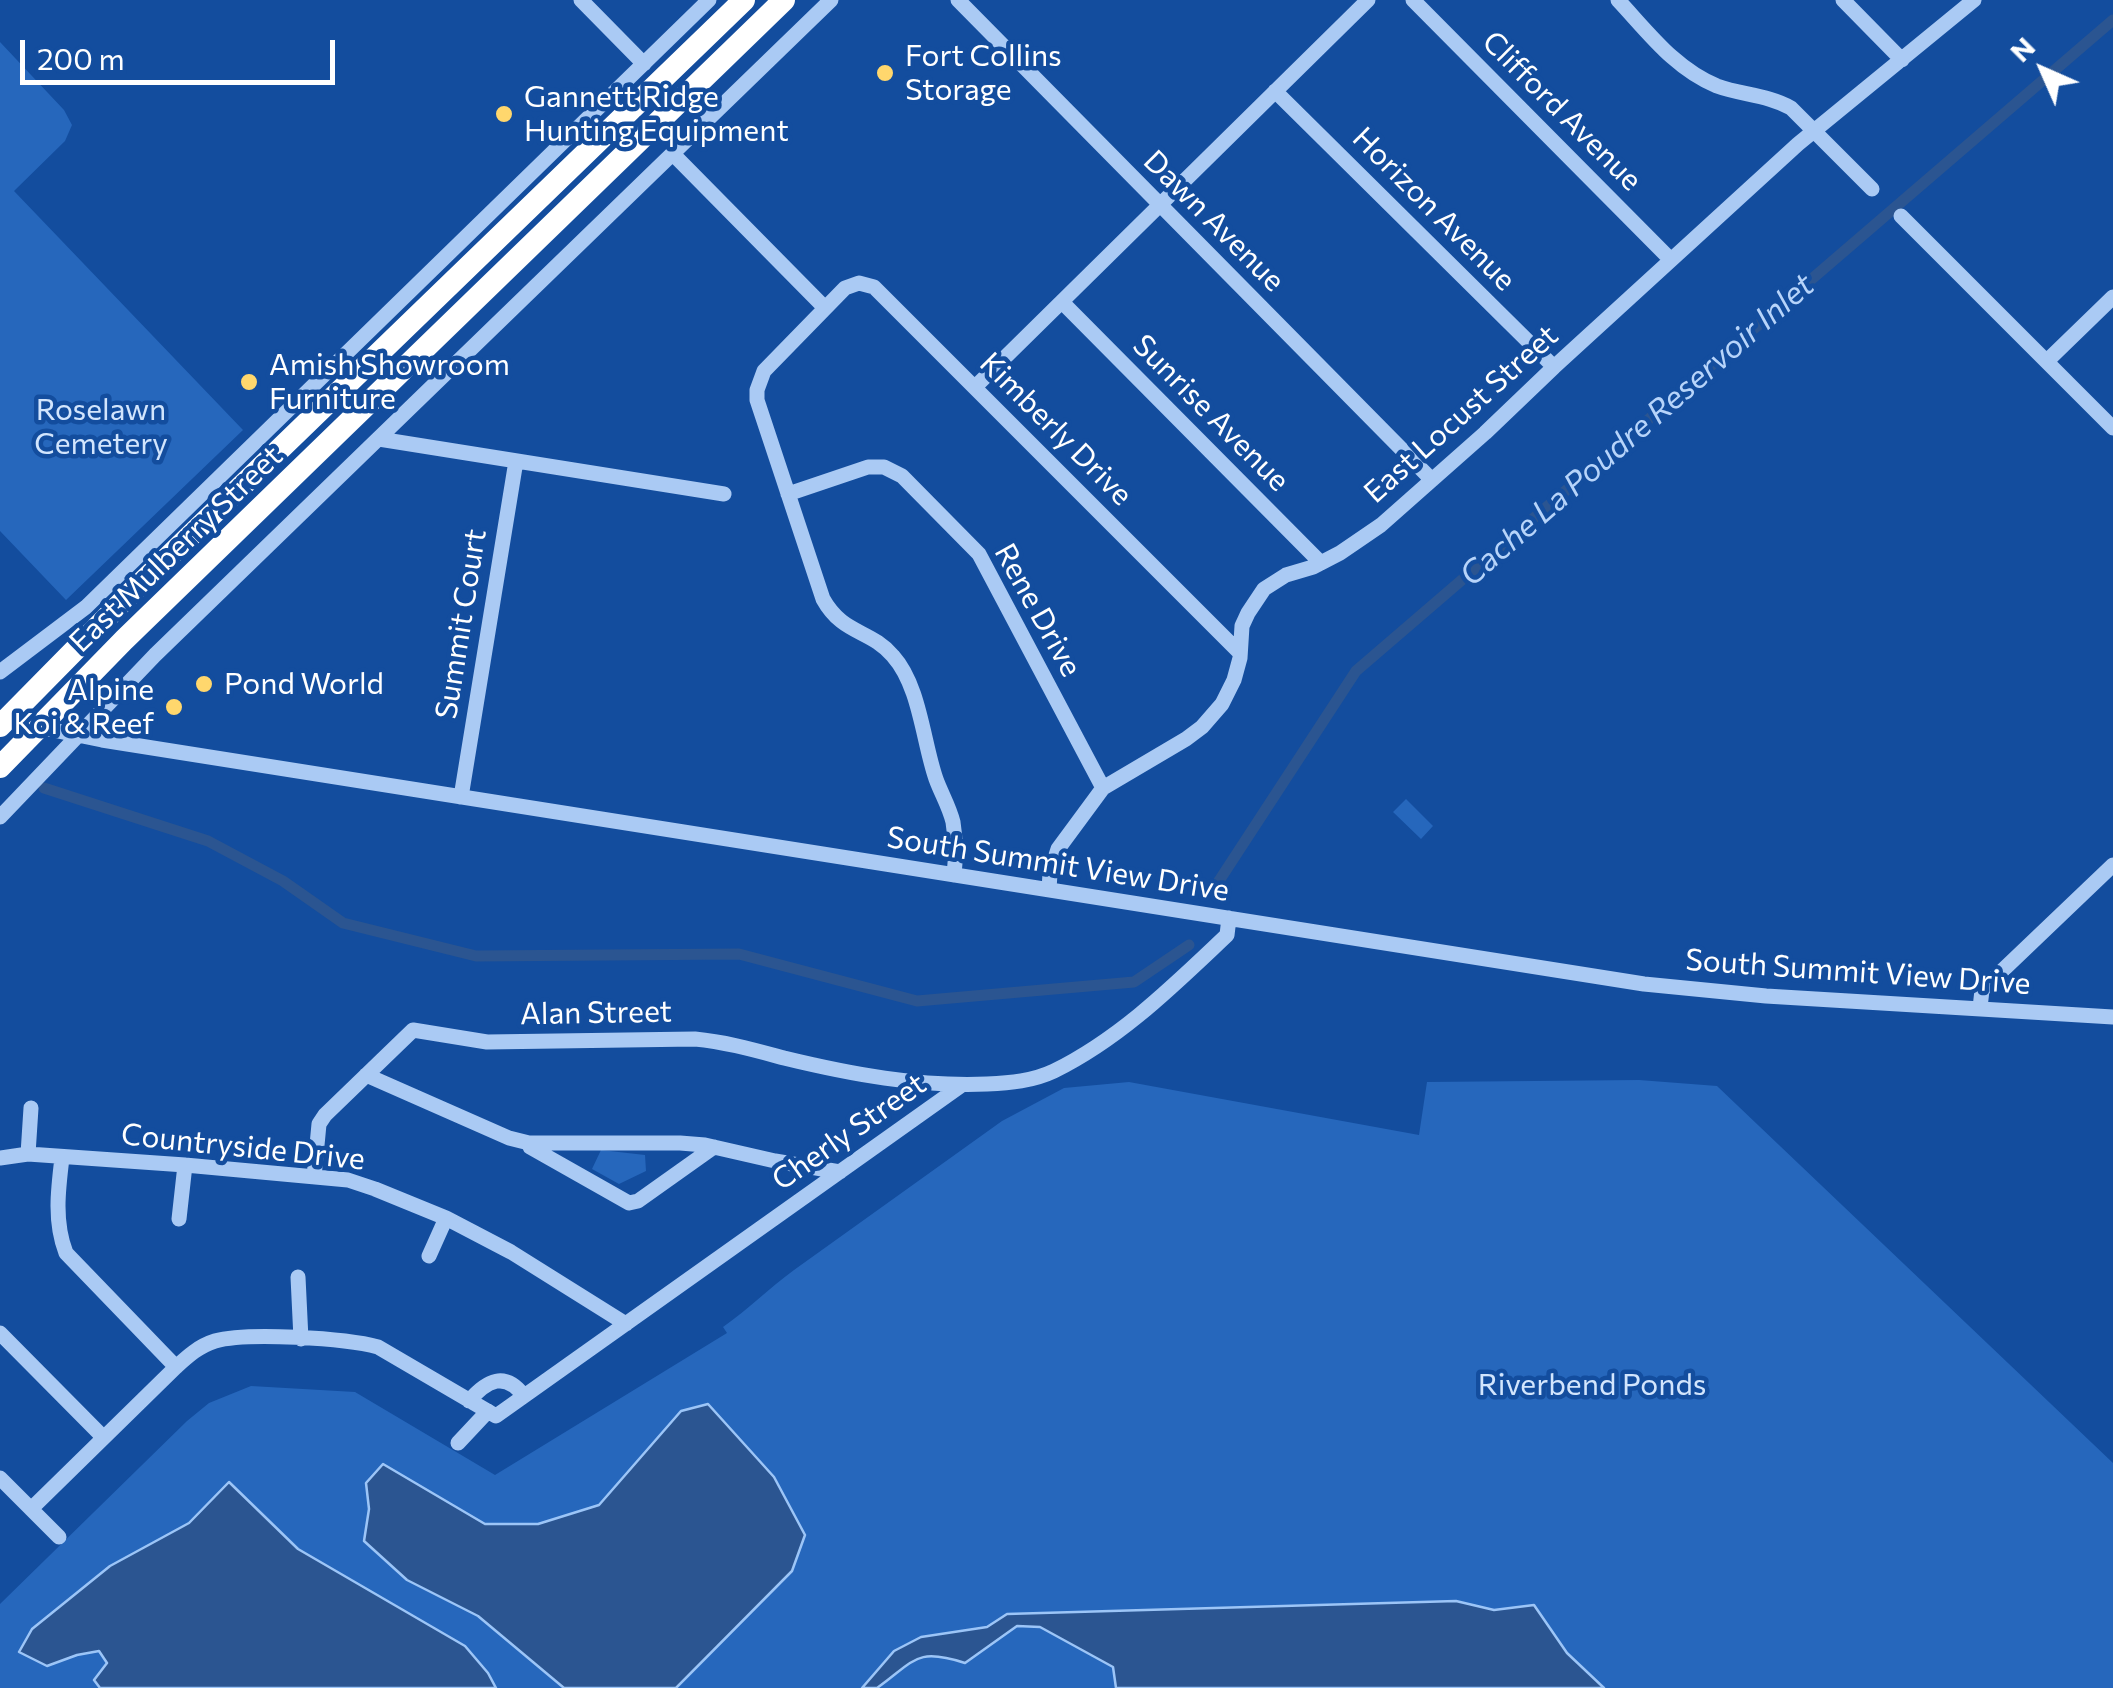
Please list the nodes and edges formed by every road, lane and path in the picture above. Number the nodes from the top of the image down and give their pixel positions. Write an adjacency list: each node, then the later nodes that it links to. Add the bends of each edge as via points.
1 (581, 0): 13 (street)
2 (709, 0): 13 (street)
3 (744, 0): 36 (highway, East Mulberry Street)
4 (784, 0): 37 (highway, East Mulberry Street)
5 (831, 0): 16 (street)
6 (958, 0): 18 (street, Dawn Avenue)
7 (1368, 0): 14 (street)
8 (1414, 0): 20 (street, Clifford Avenue)
9 (1618, 0): 15 (street, via 1680,66 1735,92 1778,101)
10 (1842, 0): 12 (street)
11 (1974, 0): 12 (street, East Locust Street)
12 (1902, 60): 15 (street, East Locust Street)
13 (644, 64): 35 (street, via 86,606)
14 (1275, 91): 18 (street); 25 (street, Horizon Avenue)
15 (1814, 131): 17 (street); 20 (street, East Locust Street)
16 (674, 154): 23 (street); 28 (street)
17 (1872, 189)
18 (1160, 205): 22 (street); 30 (street, Dawn Avenue)
19 (1901, 216): 24 (street)
20 (1670, 260): 25 (street, East Locust Street)
21 (2113, 297): 24 (street)
22 (1062, 302): 26 (street); 33 (street, Sunrise Avenue)
23 (826, 308): 26 (street, Kimberly Drive, via 852,284 874,287); 32 (street, via 764,371 757,390)
24 (2046, 361): 27 (street)
25 (1554, 367): 30 (street, East Locust Street)
26 (975, 387): 34 (street, Kimberly Drive)
27 (2113, 428)
28 (379, 439): 29 (street); 38 (street)
29 (516, 461): 31 (street); 41 (street, Summit Court)
30 (1432, 480): 33 (street, East Locust Street, via 1371,532)
31 (724, 494)
32 (788, 494): 40 (street, Rene Drive, via 868,467 902,476 979,554); 44 (street, via 830,610 844,626 891,653 906,674 953,822)
33 (1320, 563): 34 (street, East Locust Street, via 1264,590 1242,626)
34 (1239, 652): 40 (street, East Locust Street, via 1228,694 1202,727)
35 (0, 672)
36 (2, 719): 37 (street, South Summit View Drive)
37 (38, 727): 38 (street, South Summit View Drive); 39 (highway, East Mulberry Street)
38 (77, 734): 41 (street, South Summit View Drive); 42 (street)
39 (0, 767)
40 (1102, 788): 45 (street, East Locust Street, via 1058,849)
41 (461, 797): 44 (street, South Summit View Drive)
42 (0, 817)
43 (2113, 865): 47 (street, via 1982,990)
44 (954, 876): 45 (street, South Summit View Drive)
45 (1049, 890): 46 (street, South Summit View Drive)
46 (1229, 918): 47 (street, South Summit View Drive, via 1644,984); 50 (street, Cherly Street, via 1227,935 1152,1006 1087,1052 1051,1073 1017,1082)
47 (1980, 1008): 48 (street, South Summit View Drive)
48 (2113, 1016)
49 (366, 1075): 50 (street, Alan Street, via 413,1030 488,1042 695,1039 905,1082); 52 (street); 59 (street, Alan Street, via 319,1124)
50 (962, 1085): 58 (street, Cherly Street)
51 (31, 1108): 54 (street)
52 (510, 1138): 53 (street); 53 (street, via 629,1203)
53 (714, 1147): 58 (street)
54 (28, 1154): 55 (street, Countryside Drive); 56 (street, Countryside Drive)
55 (0, 1158)
56 (62, 1158): 57 (street, Countryside Drive); 67 (street, via 58,1234 66,1253)
57 (185, 1164): 59 (street, Countryside Drive); 61 (street)
58 (840, 1172): 64 (street, Cherly Street)
59 (314, 1177): 60 (street, Countryside Drive, via 348,1180)
60 (446, 1218): 62 (street); 64 (street, Countryside Drive)
61 (179, 1219)
62 (429, 1256)
63 (298, 1277): 66 (street)
64 (626, 1324): 68 (street, Cherly Street)
65 (0, 1332): 71 (street)
66 (301, 1339): 67 (street, via 216,1340); 69 (street, via 378,1347)
67 (176, 1366): 71 (street)
68 (524, 1396): 69 (street, via 510,1382 494,1381); 70 (street, Cherly Street)
69 (470, 1401): 70 (street)
70 (492, 1414): 72 (street, Cherly Street)
71 (103, 1437): 74 (street)
72 (458, 1443)
73 (0, 1478): 74 (street)
74 (30, 1509): 75 (street)
75 (59, 1538)

